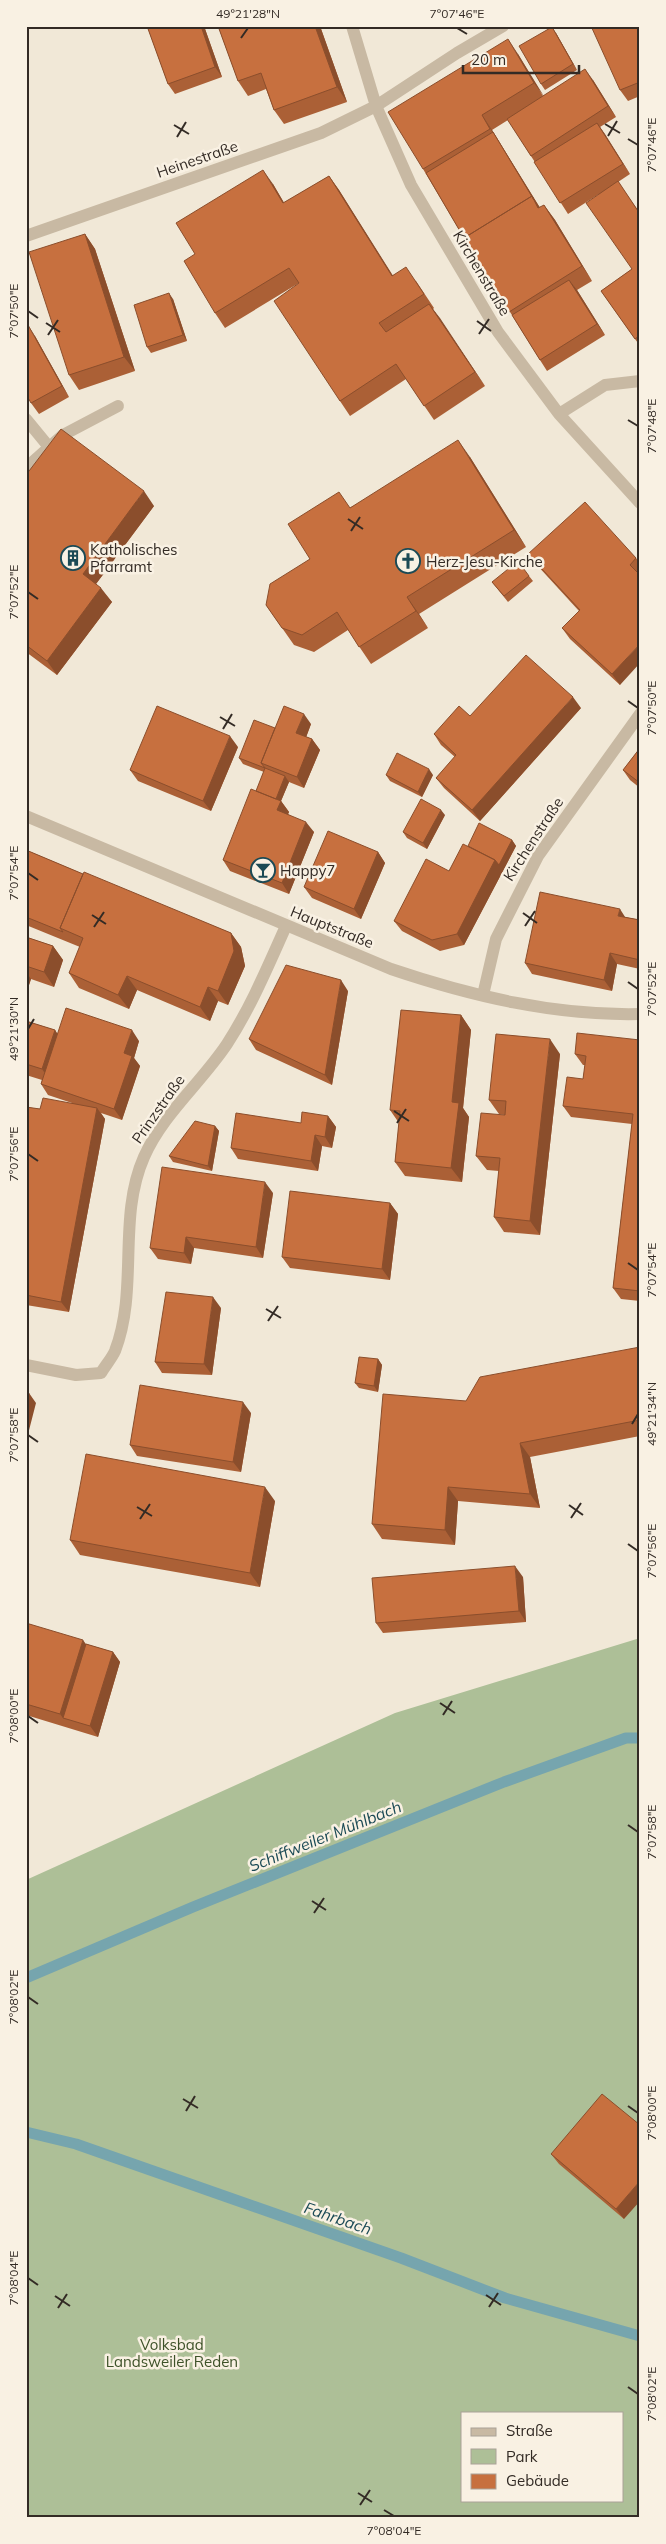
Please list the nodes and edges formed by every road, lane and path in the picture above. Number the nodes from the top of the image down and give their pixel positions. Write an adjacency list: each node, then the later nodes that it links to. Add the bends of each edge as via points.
1 (352, 26): 3 (street, Kirchenstraße)
2 (503, 26): 3 (street, Heinestraße)
3 (376, 106): 4 (street, Heinestraße, via 322,133); 7 (street, Kirchenstraße, via 411,184 488,316)
4 (26, 236)
5 (640, 381): 7 (street, via 605,385)
6 (118, 406): 9 (street, via 63,434)
7 (558, 414): 11 (street, Kirchenstraße)
8 (26, 419): 9 (street)
9 (49, 447): 10 (street)
10 (26, 468)
11 (640, 503)
12 (640, 714): 15 (street, Kirchenstraße, via 538,856 496,939)
13 (26, 816): 14 (street, Hauptstraße)
14 (286, 926): 15 (street, Hauptstraße, via 391,969 434,984); 17 (street, Prinzstraße, via 258,991 226,1045 164,1124 144,1156 133,1190 123,1322 114,1352 101,1373 76,1374)
15 (483, 995): 16 (street, Hauptstraße, via 545,1008)
16 (640, 1014)
17 (26, 1365)

